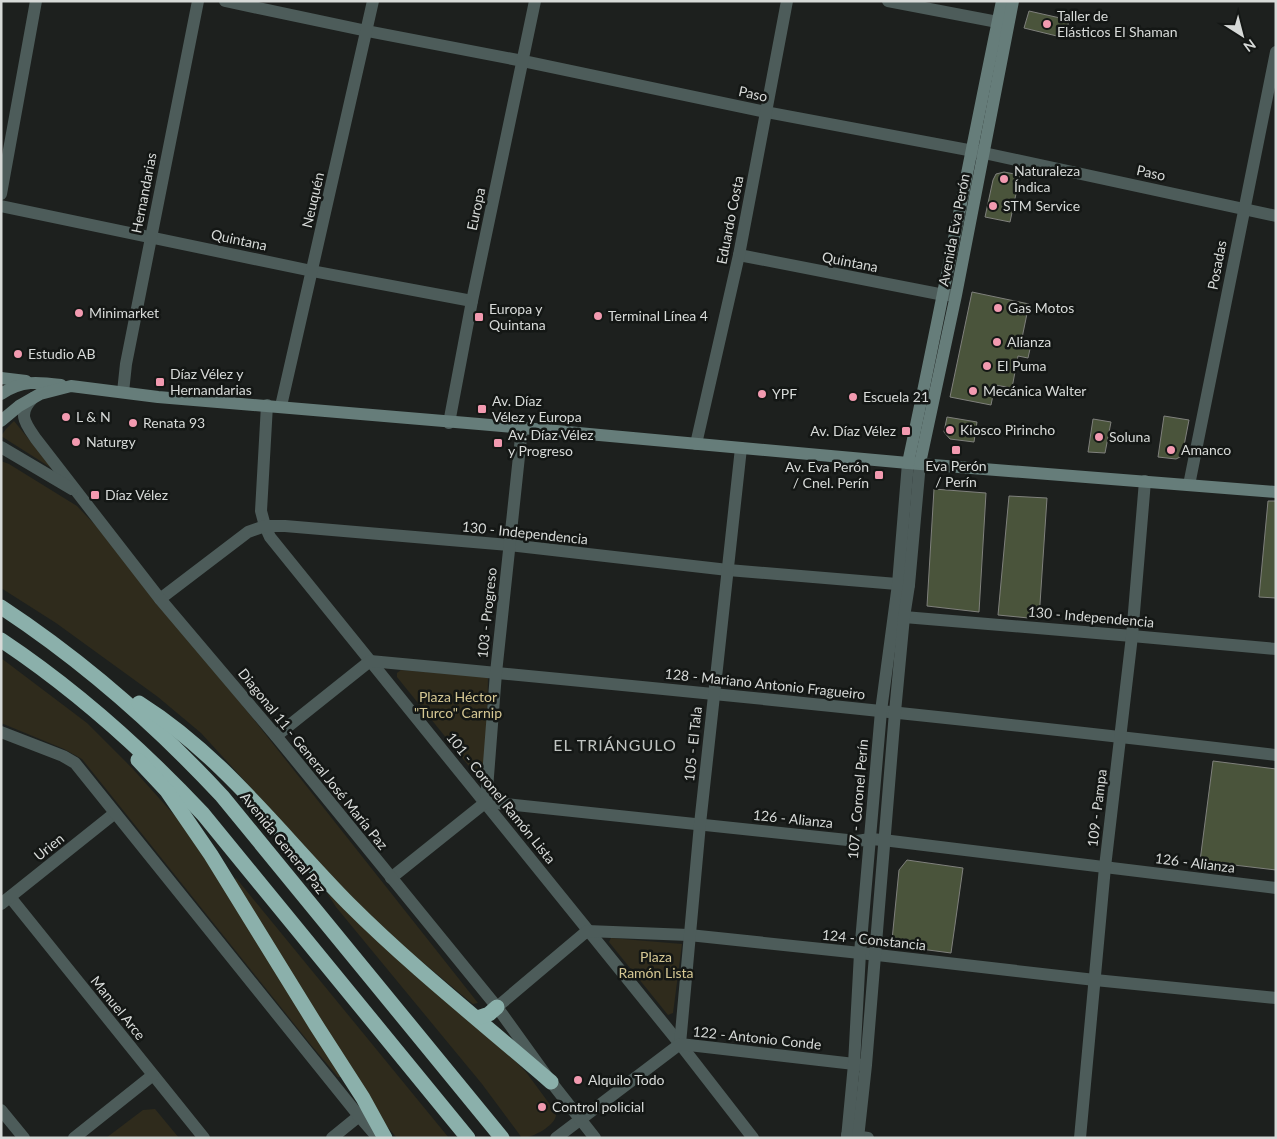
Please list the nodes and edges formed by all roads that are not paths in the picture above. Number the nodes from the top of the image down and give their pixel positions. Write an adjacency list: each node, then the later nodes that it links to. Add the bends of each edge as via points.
1 (36, 1): 16 (street)
2 (198, 1): 20 (street, Hernandarias)
3 (225, 1): 11 (street, Paso)
4 (373, 1): 11 (street, Neuquén)
5 (535, 1): 13 (street, Europa)
6 (787, 1): 14 (street, Eduardo Costa)
7 (888, 1): 10 (street)
8 (1002, 1): 10 (main road, Avenida Eva Perón)
9 (1013, 1): 10 (main road, Avenida Eva Perón)
10 (1003, 23): 15 (main road, Avenida Eva Perón)
11 (367, 31): 13 (street, Paso); 22 (street, Neuquén)
12 (1276, 52): 18 (street, Posadas)
13 (523, 61): 14 (street, Paso); 24 (street, Europa)
14 (766, 112): 15 (street, Paso); 21 (street, Eduardo Costa)
15 (977, 152): 18 (street, Paso); 23 (main road, Avenida Eva Perón)
16 (1, 194)
17 (1, 206): 20 (street, Quintana)
18 (1244, 209): 19 (street, Paso); 41 (street, Posadas)
19 (1276, 216)
20 (151, 238): 22 (street, Quintana); 28 (street, Hernandarias)
21 (739, 255): 23 (street, Quintana); 36 (street, Eduardo Costa)
22 (312, 270): 24 (street, Quintana); 32 (street, Neuquén)
23 (950, 295): 39 (main road, Avenida Eva Perón)
24 (472, 301): 34 (street, Europa)
25 (1, 378): 26 (main road)
26 (34, 382): 27 (main road); 29 (main road, via 9,388)
27 (71, 386): 28 (main road); 30 (main road)
28 (123, 392): 31 (main road)
29 (1, 394)
30 (33, 397): 33 (main road); 43 (street, Diagonal 11 - General José María Paz, via 24,412 27,426)
31 (267, 405): 32 (main road); 44 (street, 101 - Coronel Ramón Lista, via 261,511)
32 (281, 406): 34 (main road)
33 (1, 420)
34 (449, 423): 35 (main road)
35 (522, 428): 36 (main road); 45 (street, 103 - Progreso)
36 (696, 444): 38 (main road)
37 (1, 447): 43 (street)
38 (741, 448): 39 (main road); 46 (street, 105 - El Tala)
39 (914, 463): 40 (main road); 47 (street, 107 - Coronel Perín)
40 (1145, 481): 41 (main road); 51 (street, 109 - Pampa)
41 (1189, 485): 42 (main road)
42 (1276, 492)
43 (78, 493): 48 (street, Diagonal 11 - General José María Paz)
44 (265, 526): 45 (street, 130 - Independencia); 48 (street, 130 - Independencia, via 248,532); 54 (street, 101 - Coronel Ramón Lista)
45 (508, 545): 46 (street, 130 - Independencia); 55 (street, 103 - Progreso)
46 (728, 570): 47 (street, 130 - Independencia); 57 (street, 105 - El Tala)
47 (903, 585): 50 (street, 107 - Coronel Perín); 59 (street, 107 - Coronel Perín)
48 (160, 599): 62 (street, Diagonal 11 - General José María Paz)
49 (1, 607): 56 (highway, Avenida General Paz)
50 (904, 618): 51 (street, 130 - Independencia); 60 (street, 107 - Coronel Perín)
51 (1132, 636): 53 (street, 130 - Independencia); 63 (street, 109 - Pampa)
52 (1, 640): 58 (highway)
53 (1276, 649)
54 (370, 661): 55 (street, 128 - Mariano Antonio Fragueiro); 62 (street); 65 (street, 101 - Coronel Ramón Lista)
55 (496, 673): 57 (street, 128 - Mariano Antonio Fragueiro); 65 (street, 103 - Progreso)
56 (97, 677): 81 (highway, via 153,712 204,752 247,793 348,903); 97 (highway, Avenida General Paz, via 153,726 222,796)
57 (714, 693): 59 (street, 128 - Mariano Antonio Fragueiro); 67 (street, 105 - El Tala)
58 (80, 697): 95 (highway, via 167,791 190,823); 96 (highway, via 161,769 203,814)
59 (881, 711): 60 (street, 128 - Mariano Antonio Fragueiro); 68 (street, 107 - Coronel Perín)
60 (895, 712): 63 (street, 128 - Mariano Antonio Fragueiro); 69 (street, 107 - Coronel Perín)
61 (1, 732): 66 (street, via 75,763)
62 (276, 736): 71 (street, Diagonal 11 - General José María Paz)
63 (1121, 736): 64 (street, 128 - Mariano Antonio Fragueiro); 70 (street, 109 - Pampa)
64 (1276, 755)
65 (486, 802): 67 (street, 126 - Alianza); 71 (street); 74 (street, 101 - Coronel Ramón Lista)
66 (115, 813): 73 (street, Urien); 87 (street)
67 (700, 824): 68 (street, 126 - Alianza, via 857,841); 75 (street, 105 - El Tala)
68 (870, 839): 69 (street, 126 - Alianza); 76 (street, 107 - Coronel Perín)
69 (883, 840): 70 (street, 126 - Alianza); 77 (street, 107 - Coronel Perín)
70 (1105, 866): 72 (street, 126 - Alianza); 78 (street, 109 - Pampa)
71 (391, 878): 80 (street, Diagonal 11 - General José María Paz)
72 (1276, 888)
73 (6, 901): 84 (street, Manuel Arce)
74 (587, 931): 75 (street, 124 - Constancia); 80 (street); 82 (street, 101 - Coronel Ramón Lista)
75 (689, 935): 76 (street, 124 - Constancia); 82 (street, 105 - El Tala)
76 (860, 953): 77 (street, 124 - Constancia); 83 (street, 107 - Coronel Perín)
77 (874, 955): 78 (street, 124 - Constancia); 83 (street, 107 - Coronel Perín)
78 (1095, 980): 79 (street, 124 - Constancia); 101 (street, 109 - Pampa)
79 (1276, 998)
80 (497, 1007): 81 (highway); 85 (street, Diagonal 11 - General José María Paz)
81 (477, 1018): 85 (highway)
82 (680, 1044): 83 (street, 122 - Antonio Conde); 88 (street, 122 - Antonio Conde); 100 (street, 101 - Coronel Ramón Lista)
83 (860, 1064): 89 (street, 107 - Coronel Perín)
84 (153, 1074): 91 (street); 92 (street, Manuel Arce)
85 (551, 1082): 88 (street, Diagonal 11 - General José María Paz)
86 (1, 1110): 90 (street)
87 (359, 1116): 93 (street); 94 (street)
88 (580, 1119): 98 (street, 122 - Antonio Conde); 99 (street, Diagonal 11 - General José María Paz)
89 (856, 1137)
90 (24, 1138)
91 (74, 1138)
92 (204, 1138)
93 (332, 1138)
94 (378, 1138)
95 (385, 1138)
96 (468, 1138)
97 (502, 1138)
98 (556, 1138)
99 (595, 1138)
100 (753, 1138)
101 (1080, 1138)

